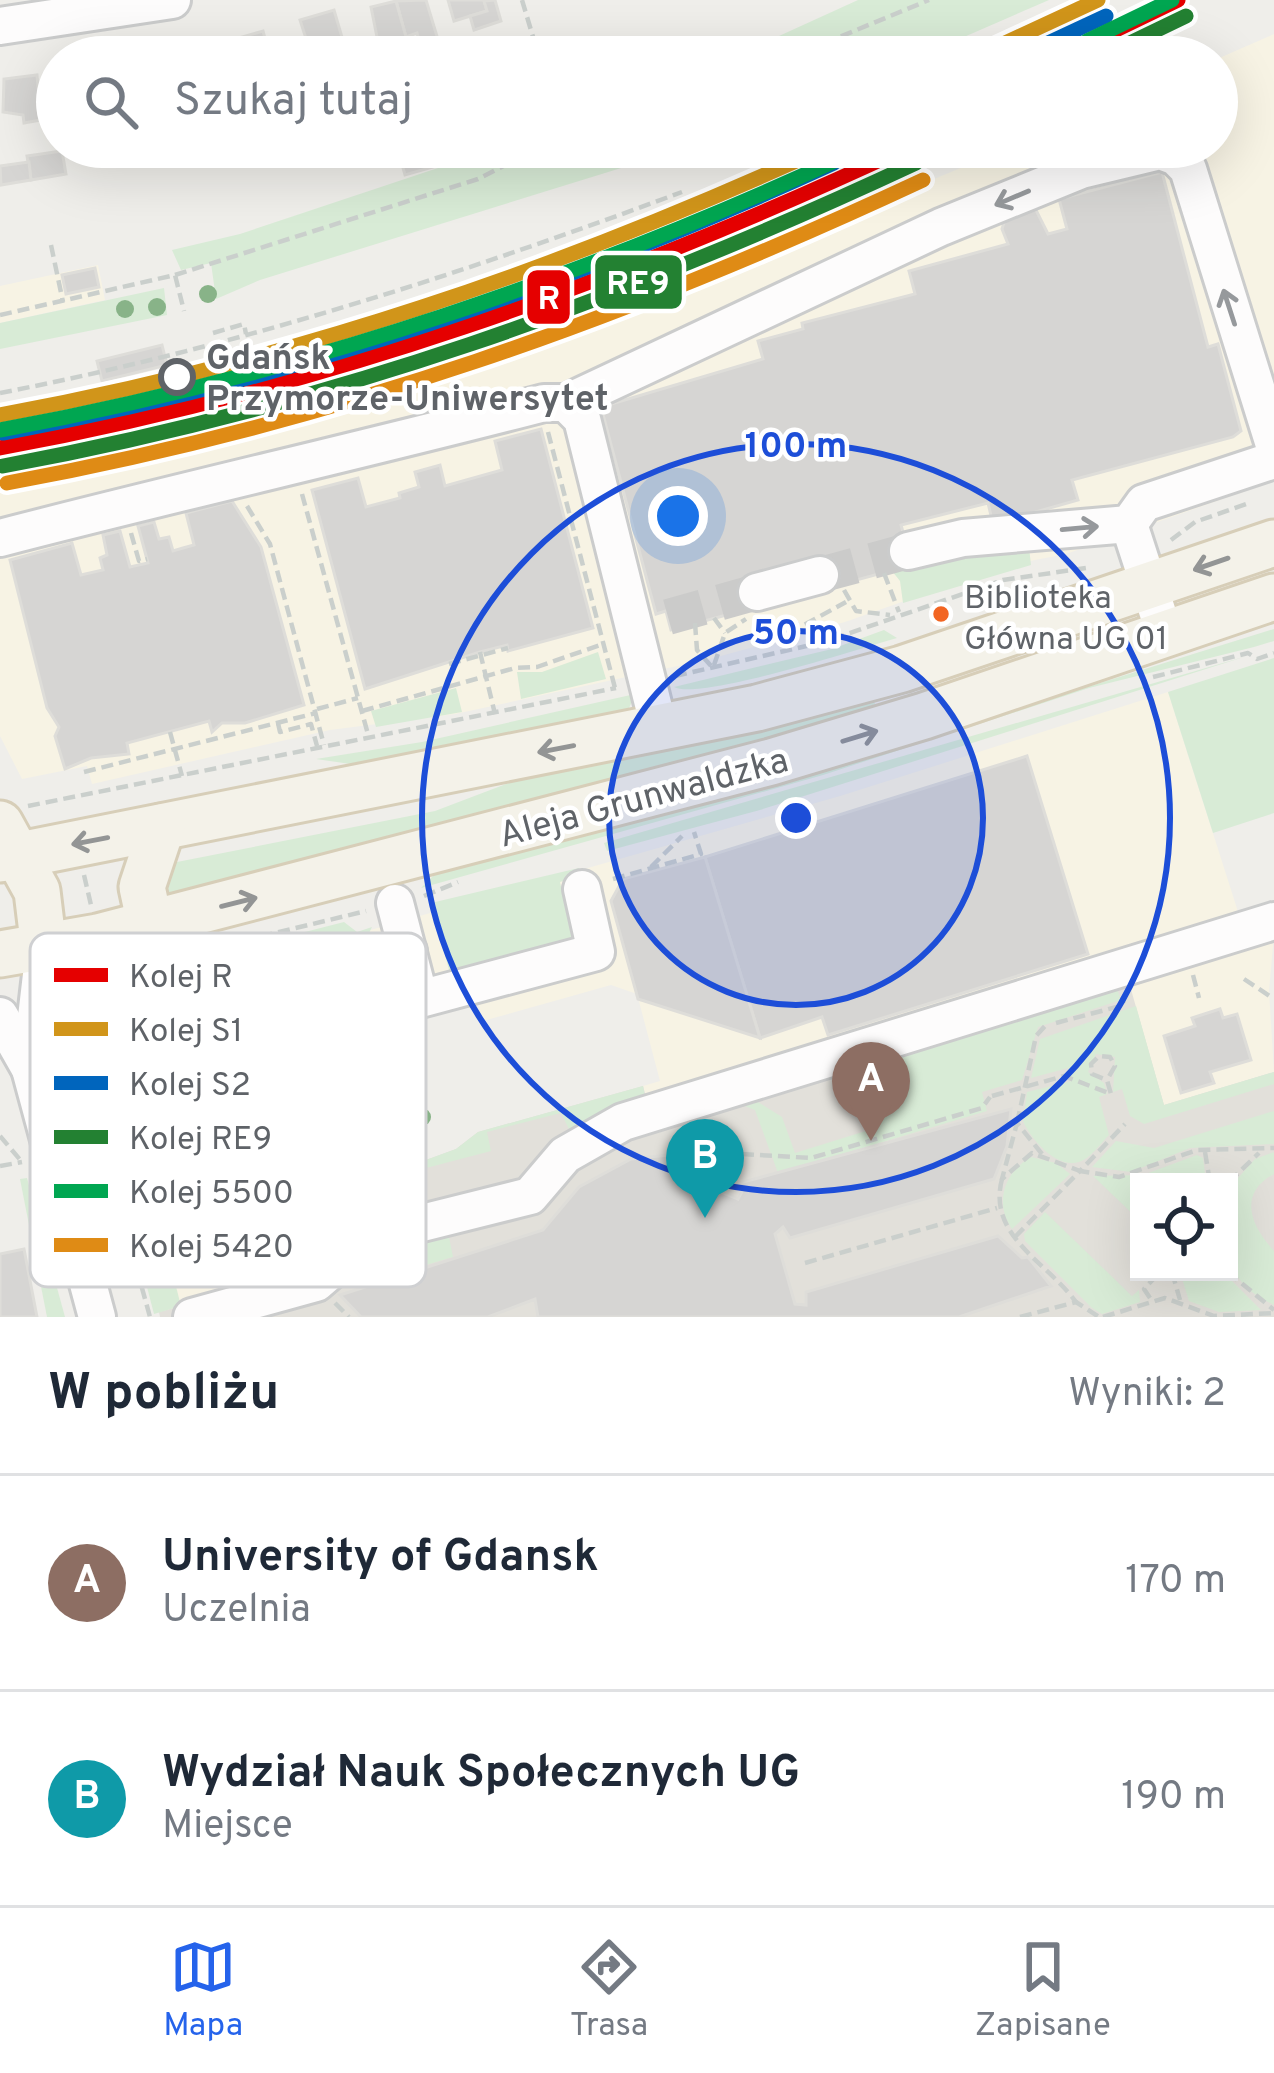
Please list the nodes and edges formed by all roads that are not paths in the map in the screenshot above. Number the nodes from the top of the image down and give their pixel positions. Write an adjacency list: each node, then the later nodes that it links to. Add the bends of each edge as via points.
1 (172, 0): 2 (street)
2 (0, 26)
3 (1089, 168): 6 (street, one-way to 6)
4 (1186, 168): 5 (street, one-way to 4)
5 (1266, 390): 7 (street)
6 (556, 413): 10 (street, via 544,403); 18 (street, via 582,419 666,622 632,685)
7 (1274, 445)
8 (1274, 460): 9 (street, via 1144,503)
9 (1130, 524): 12 (street, one-way to 9, via 963,538); 14 (street)
10 (0, 538)
11 (1274, 543): 14 (main road, Aleja Grunwaldzka, one-way to 14)
12 (896, 562)
13 (832, 580): 15 (street)
14 (1148, 585): 17 (street); 18 (main road, Aleja Grunwaldzka, via 845,686)
15 (757, 592)
16 (1274, 597): 17 (main road, Aleja Grunwaldzka)
17 (1165, 634): 21 (main road, Aleja Grunwaldzka, one-way to 17)
18 (659, 728): 19 (main road, Aleja Grunwaldzka, one-way to 19)
19 (162, 827): 20 (main road, Aleja Grunwaldzka, one-way to 20); 24 (main road, via 142,887)
20 (9, 837): 28 (main road, via 37,891)
21 (415, 885): 24 (main road, Aleja Grunwaldzka, one-way to 21, via 324,880); 26 (street); 27 (street)
22 (596, 885): 29 (street, via 596,952)
23 (1274, 921): 32 (street, via 623,1122 566,1156 530,1196)
24 (149, 924): 25 (main road, Aleja Grunwaldzka)
25 (108, 933)
26 (383, 933)
27 (410, 933)
28 (22, 952): 31 (street)
29 (426, 998)
30 (0, 1016): 31 (street)
31 (30, 1069)
32 (426, 1222)
33 (88, 1287): 36 (street)
34 (306, 1287): 35 (street)
35 (254, 1309): 37 (street)
36 (97, 1317)
37 (192, 1317)

